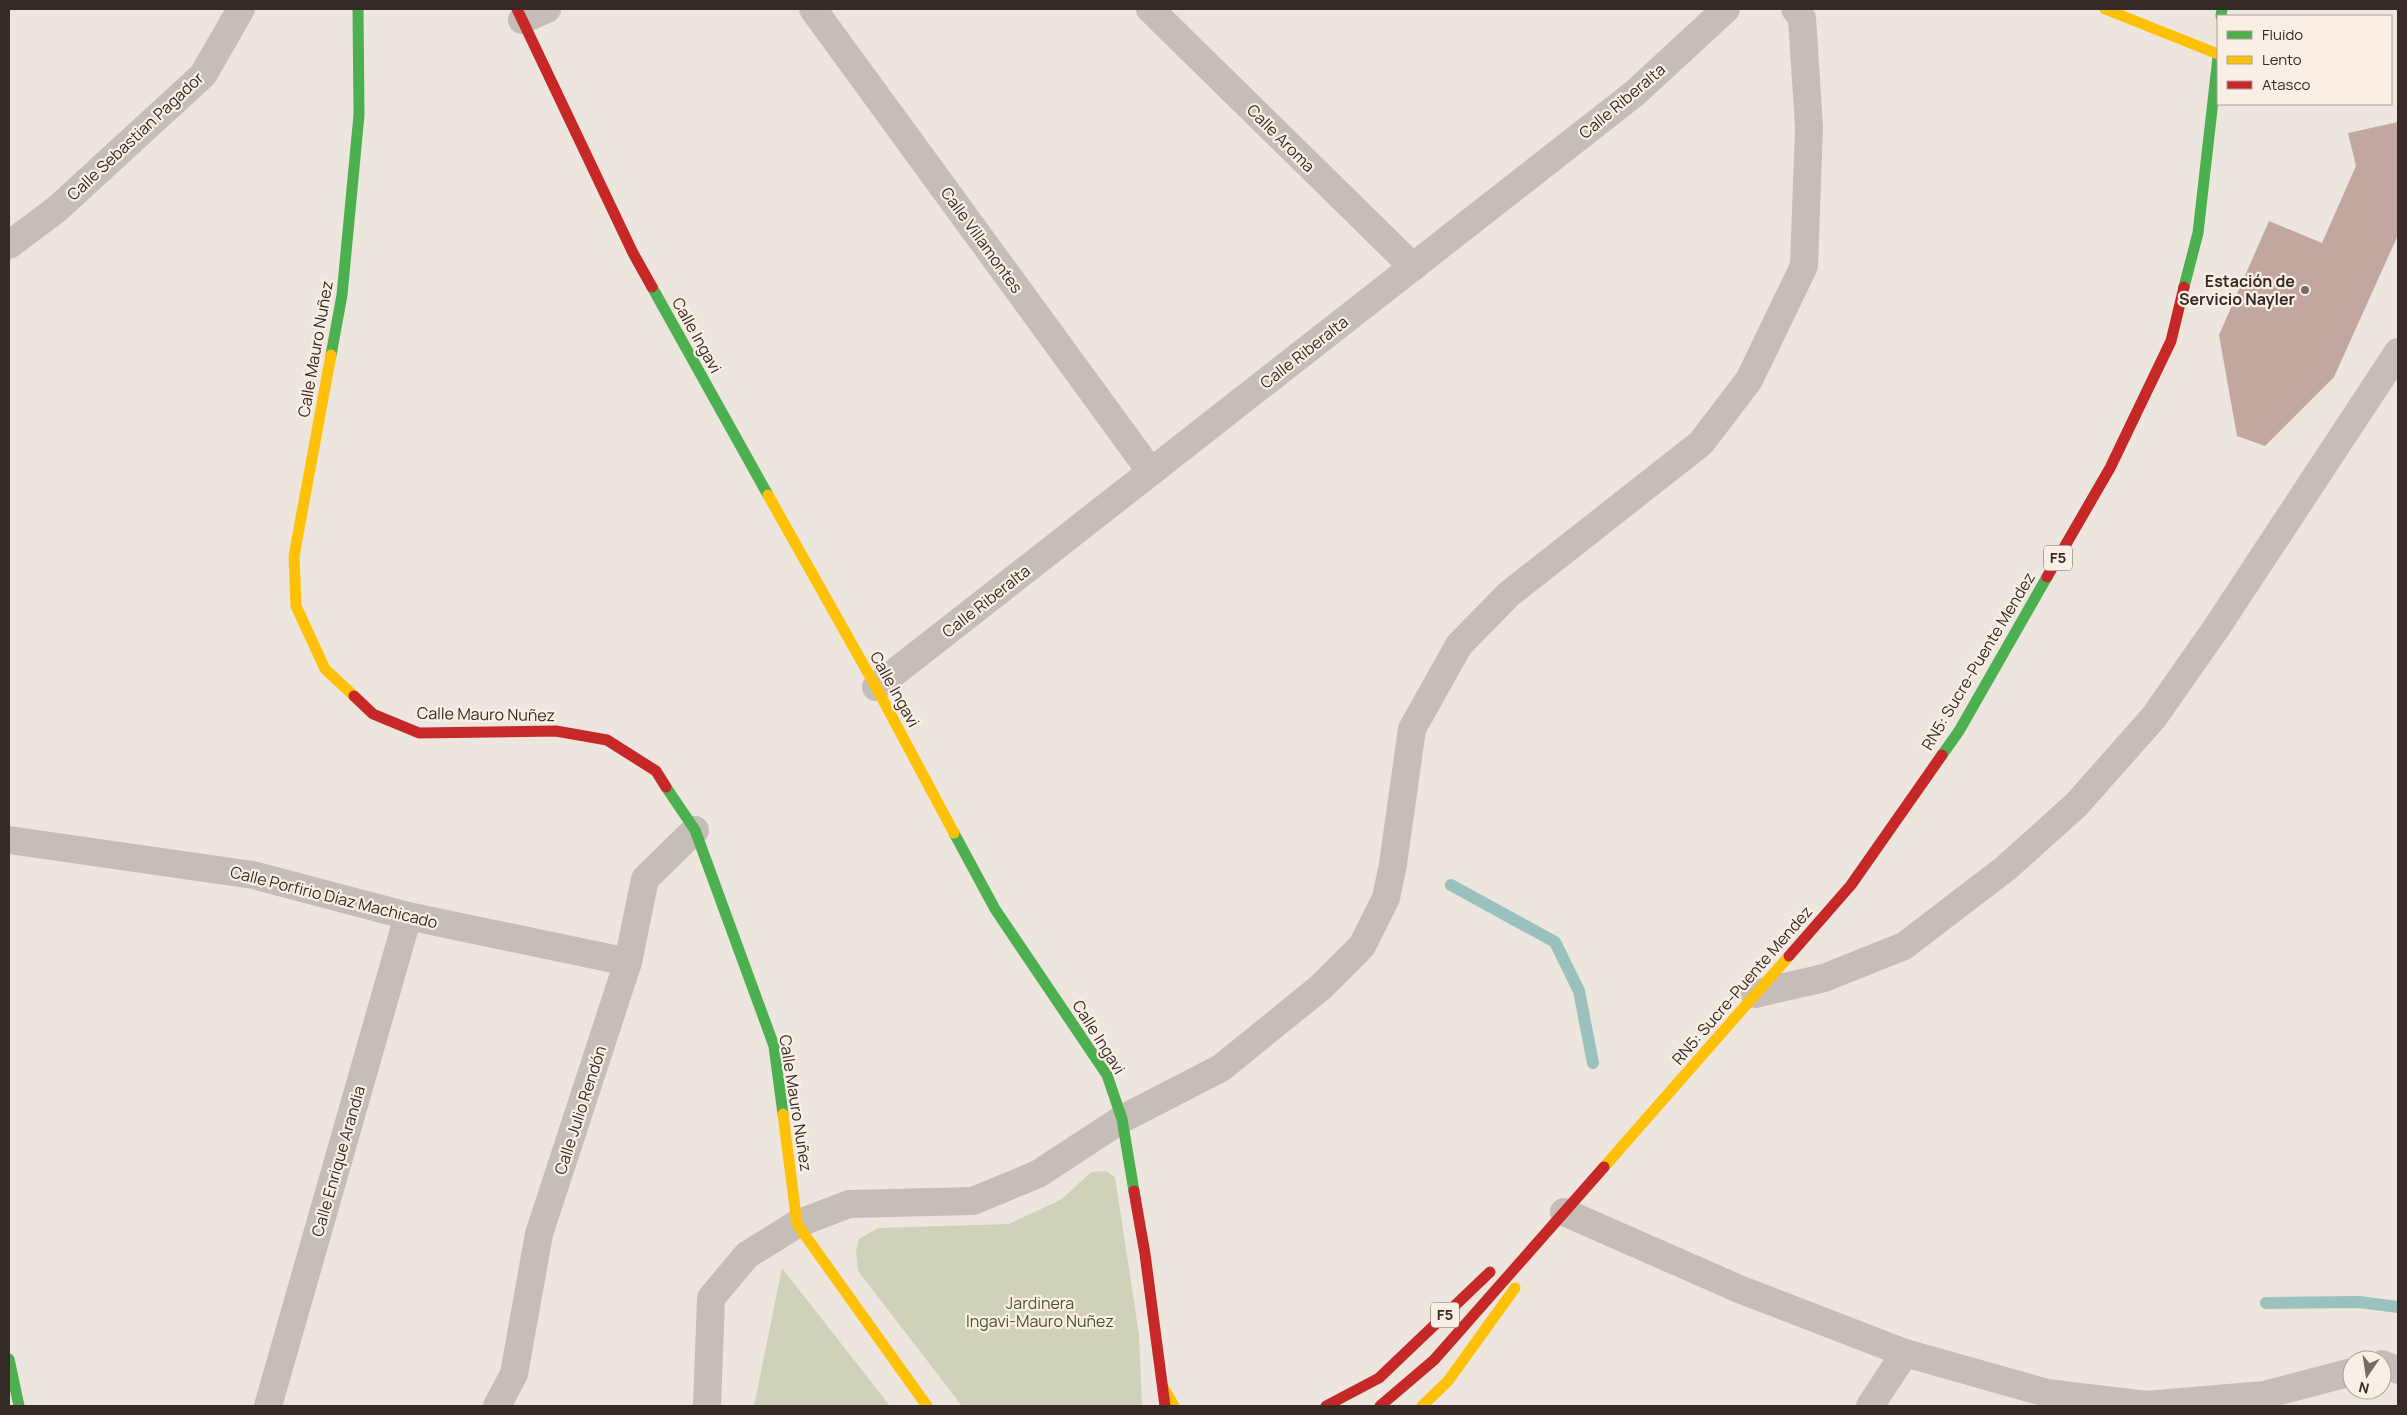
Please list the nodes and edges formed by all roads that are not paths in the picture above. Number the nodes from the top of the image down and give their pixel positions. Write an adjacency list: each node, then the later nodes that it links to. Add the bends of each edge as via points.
1 (241, 9): 14 (street, Calle Sebastian Pagador, via 203,74 57,209)
2 (358, 9): 19 (main road, Calle Mauro Nuñez, via 359,116 342,295 294,556 296,606 325,669 373,714 419,733 556,730 607,740 656,771)
3 (547, 9): 11 (street)
4 (813, 9): 17 (street, Calle Villamontes)
5 (1150, 9): 15 (street, Calle Aroma)
6 (1726, 9): 15 (street, Calle Riberalta, via 1635,93)
7 (1795, 9): 24 (street, via 1802,18 1809,127 1804,266 1749,380 1701,443 1509,594 1459,645 1412,729 1388,889 1362,946 1322,987 1221,1068)
8 (2105, 9): 12 (main road)
9 (2210, 9): 10 (main road)
10 (2221, 13)
11 (519, 14): 18 (main road, Calle Ingavi, via 633,253)
12 (2217, 55)
13 (2217, 64): 23 (main road, RN5: Sucre-Puente Mendez / F5, via 2198,233 2171,341 2110,468 1959,731 1851,885)
14 (9, 245)
15 (1413, 267): 17 (street, Calle Riberalta)
16 (2398, 352): 23 (street, via 2154,717 2077,804 2006,868 1904,946 1824,978)
17 (1151, 472): 18 (street, Calle Riberalta)
18 (876, 687): 24 (main road, Calle Ingavi, via 995,909 1107,1075)
19 (695, 830): 22 (street, Calle Julio Rendón, via 645,879); 26 (main road, Calle Mauro Nuñez, via 774,1046)
20 (9, 840): 21 (street, Calle Porfirio Díaz Machicado, via 252,875)
21 (408, 916): 22 (street, Calle Porfirio Díaz Machicado); 32 (street, Calle Enrique Arandia)
22 (628, 962): 33 (street, Calle Julio Rendón, via 539,1234 514,1374)
23 (1755, 994): 25 (main road, RN5: Sucre-Puente Mendez / F5)
24 (1122, 1119): 26 (street, via 1038,1174 973,1201 850,1204); 30 (main road, Calle Ingavi)
25 (1561, 1214): 27 (street, via 1739,1289); 38 (main road, F5, via 1476,1284 1379,1378); 39 (main road, via 1434,1360); 40 (main road, F5, via 1478,1343 1448,1381)
26 (797, 1224): 34 (street, via 747,1255 711,1298); 35 (main road, Calle Mauro Nuñez)
27 (1905, 1353): 29 (street, via 2048,1392 2146,1406 2264,1395); 41 (street)
28 (9, 1360): 31 (main road)
29 (2342, 1375)
30 (1164, 1387): 36 (main road, Calle Ingavi); 37 (main road)
31 (19, 1406)
32 (268, 1406)
33 (497, 1406)
34 (707, 1406)
35 (928, 1406)
36 (1165, 1406)
37 (1174, 1406)
38 (1326, 1406)
39 (1380, 1406)
40 (1422, 1406)
41 (1870, 1406)

